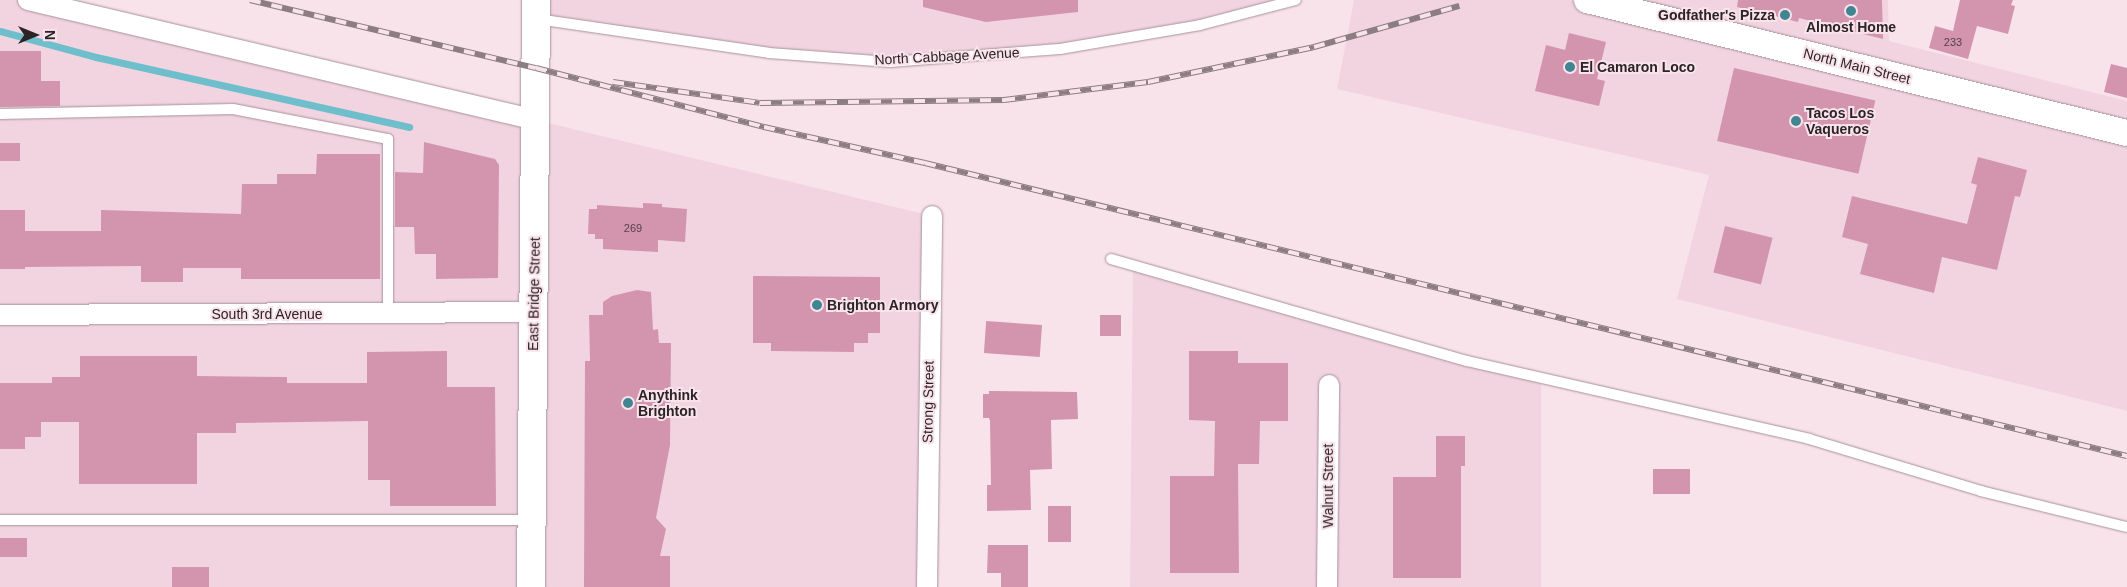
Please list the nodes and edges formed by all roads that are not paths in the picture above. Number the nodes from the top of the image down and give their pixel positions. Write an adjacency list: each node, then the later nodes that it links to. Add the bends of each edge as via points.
1 (28, 0): 6 (street)
2 (1296, 0): 4 (lane, North Cabbage Avenue, via 1200,25 1079,46 890,62 769,53)
3 (1587, 0): 7 (street, North Main Street)
4 (536, 9): 6 (main road, East Bridge Street)
5 (0, 114): 11 (lane, via 234,109 388,139)
6 (536, 120): 10 (main road, East Bridge Street)
7 (2127, 133)
8 (932, 216): 18 (street, Strong Street)
9 (1111, 259): 16 (lane, via 1466,361 1809,439 1971,488)
10 (534, 312): 11 (street, South 3rd Avenue); 15 (main road, East Bridge Street)
11 (388, 313): 12 (street, South 3rd Avenue)
12 (0, 315)
13 (1329, 386): 19 (street, Walnut Street)
14 (0, 520): 15 (lane)
15 (532, 520): 17 (main road, East Bridge Street)
16 (2127, 527)
17 (532, 587)
18 (927, 587)
19 (1327, 587)

